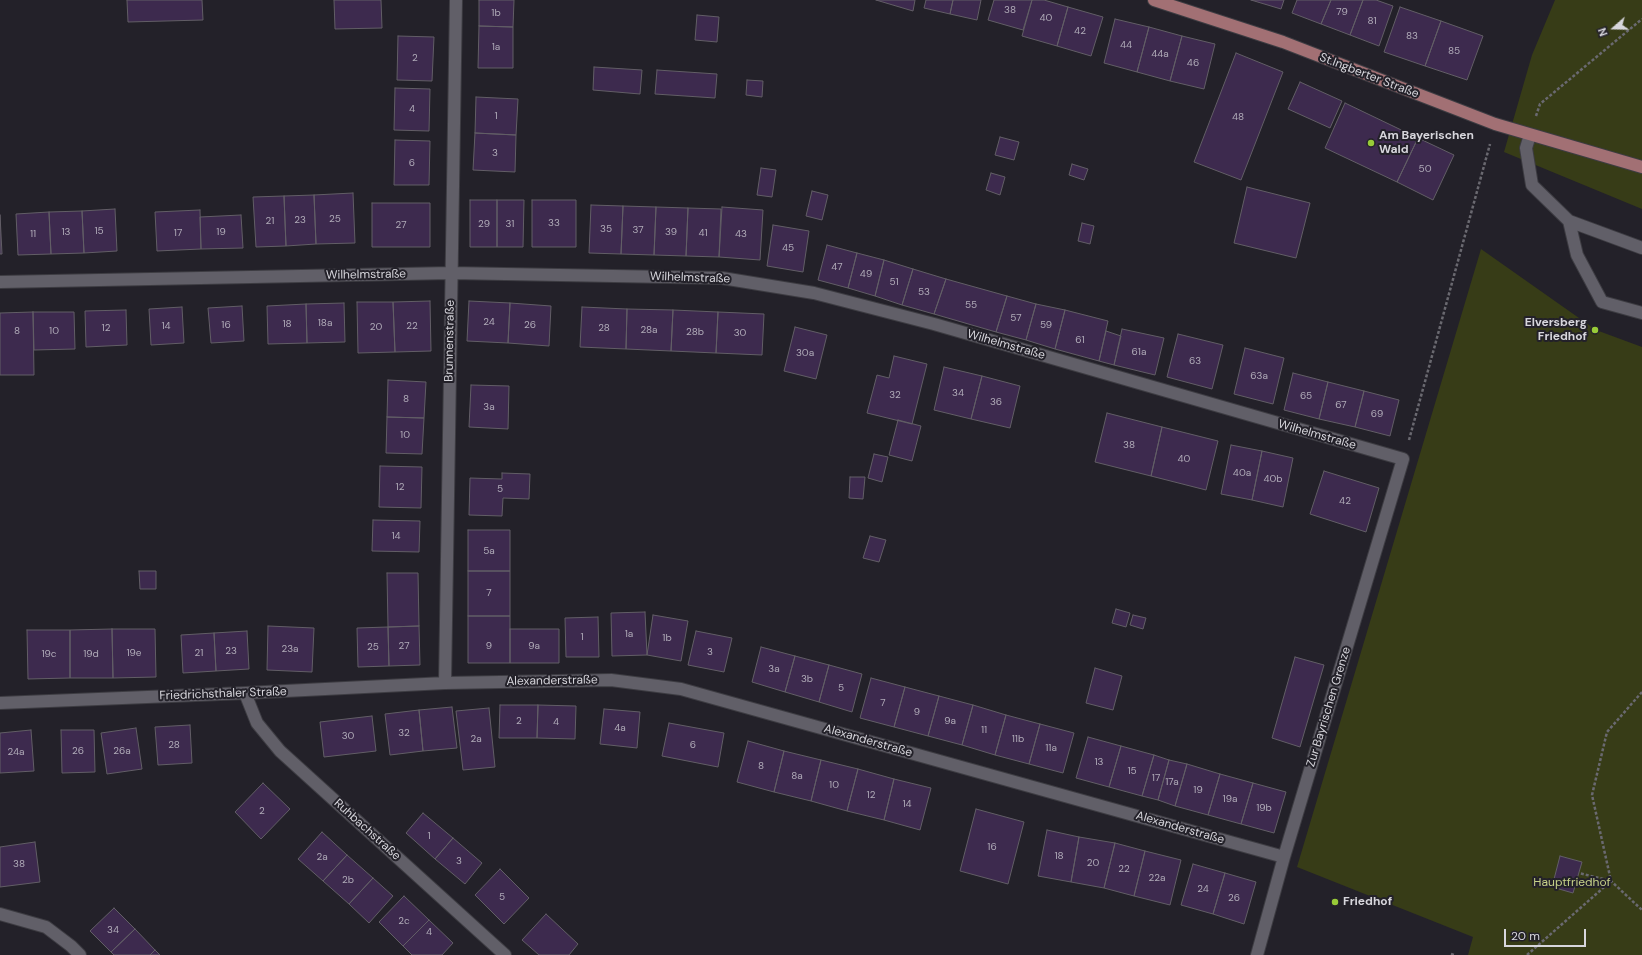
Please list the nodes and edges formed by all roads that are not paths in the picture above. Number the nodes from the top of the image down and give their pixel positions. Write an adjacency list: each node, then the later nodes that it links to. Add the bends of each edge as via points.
1 (456, 0): 7 (street, Brunnenstraße)
2 (1154, 0): 3 (main road, St.Ingberter Straße, via 1283,42 1495,124)
3 (1530, 135): 4 (main road, St.Ingberter Straße); 5 (street, via 1526,148 1532,185)
4 (1642, 167)
5 (1569, 221): 6 (street); 9 (street, via 1577,255 1602,302)
6 (1642, 248)
7 (451, 273): 8 (street, Wilhelmstraße); 10 (street, Wilhelmstraße, via 722,278 814,293 934,324); 11 (street, Brunnenstraße)
8 (0, 282)
9 (1642, 313)
10 (1404, 460): 14 (street, Zur Bayrischen Grenze)
11 (445, 683): 12 (street, Friedrichsthaler Straße); 14 (street, Alexanderstraße, via 611,680 681,689)
12 (246, 693): 13 (street, Friedrichsthaler Straße); 17 (street, Ruhbachstraße, via 257,723 280,751)
13 (0, 703)
14 (1284, 857): 18 (street, Zur Bayrischen Grenze)
15 (0, 914): 16 (street, via 46,927)
16 (80, 955)
17 (505, 955)
18 (1257, 955)

